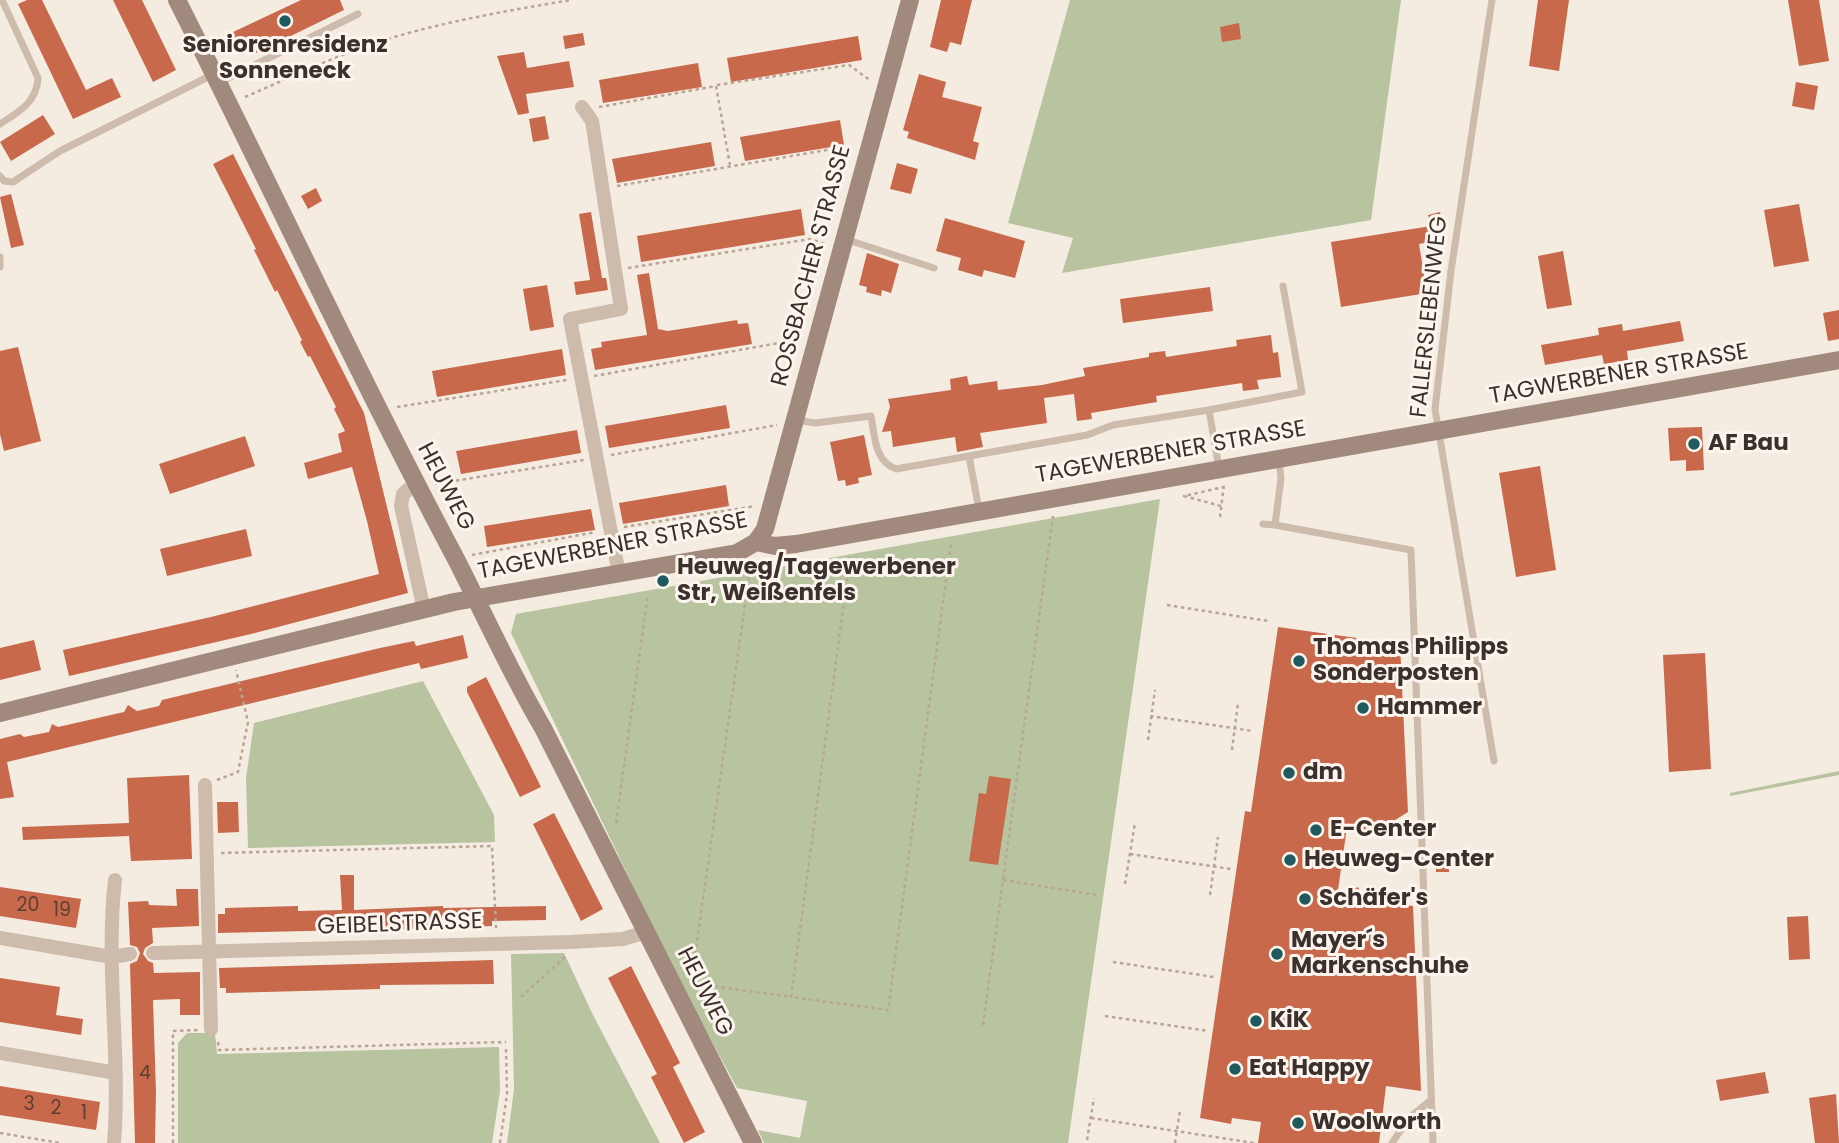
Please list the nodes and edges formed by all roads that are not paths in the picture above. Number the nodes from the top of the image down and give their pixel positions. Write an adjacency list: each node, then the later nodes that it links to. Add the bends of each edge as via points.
1 (2, 0): 8 (lane, via 38,78 38,88 32,101)
2 (177, 0): 6 (street, HEUWEG)
3 (910, 0): 10 (street, ROSSBACHER STRASSE)
4 (1492, 0): 18 (lane, FALLERSLEBENWEG, via 1451,271 1435,407)
5 (358, 15): 6 (lane)
6 (216, 78): 9 (lane, via 60,151 13,182); 23 (street, HEUWEG)
7 (583, 108): 28 (street, via 592,121 621,309 569,319)
8 (0, 124)
9 (0, 176)
10 (843, 245): 13 (lane); 17 (street, ROSSBACHER STRASSE)
11 (0, 257): 12 (lane)
12 (0, 267)
13 (934, 268)
14 (1283, 286): 16 (lane, via 1302,392)
15 (1839, 360): 18 (street, TAGWERBENER STRASSE)
16 (1209, 410): 20 (lane); 22 (lane)
17 (794, 421): 20 (lane, via 815,424 871,416 878,452 896,469); 27 (street, ROSSBACHER STRASSE, via 765,529)
18 (1438, 432): 19 (street, TAGWERBENER STRASSE); 32 (lane, FALLERSLEBENWEG)
19 (1407, 437): 21 (street, TAGEWERBENER STRASSE)
20 (970, 456): 24 (lane)
21 (1279, 458): 22 (street, TAGEWERBENER STRASSE); 26 (lane)
22 (1219, 469): 24 (street, TAGEWERBENER STRASSE)
23 (415, 486): 29 (street, HEUWEG); 30 (street, via 403,494 401,506)
24 (979, 511): 27 (street, TAGEWERBENER STRASSE, via 796,544)
25 (1263, 524): 26 (lane)
26 (1275, 525): 44 (lane, via 1411,550)
27 (756, 542): 28 (street, TAGEWERBENER STRASSE, via 737,553)
28 (619, 574): 29 (street, TAGEWERBENER STRASSE)
29 (475, 599): 30 (street, TAGEWERBENER STRASSE); 35 (street, HEUWEG)
30 (424, 610): 31 (street, TAGEWERBENER STRASSE)
31 (0, 713)
32 (1494, 761)
33 (205, 785): 38 (street)
34 (115, 880): 40 (street)
35 (646, 932): 38 (street, GEIBELSTRASSE, via 623,939 570,942); 46 (street, HEUWEG)
36 (0, 938): 40 (street)
37 (153, 953): 38 (street, GEIBELSTRASSE)
38 (209, 953): 41 (street)
39 (130, 954): 40 (street)
40 (113, 957): 43 (street)
41 (211, 1029)
42 (0, 1053): 43 (street)
43 (116, 1073): 45 (street)
44 (1431, 1100): 47 (lane, via 1409,1118); 48 (lane)
45 (114, 1143)
46 (753, 1143)
47 (1392, 1143)
48 (1433, 1143)

